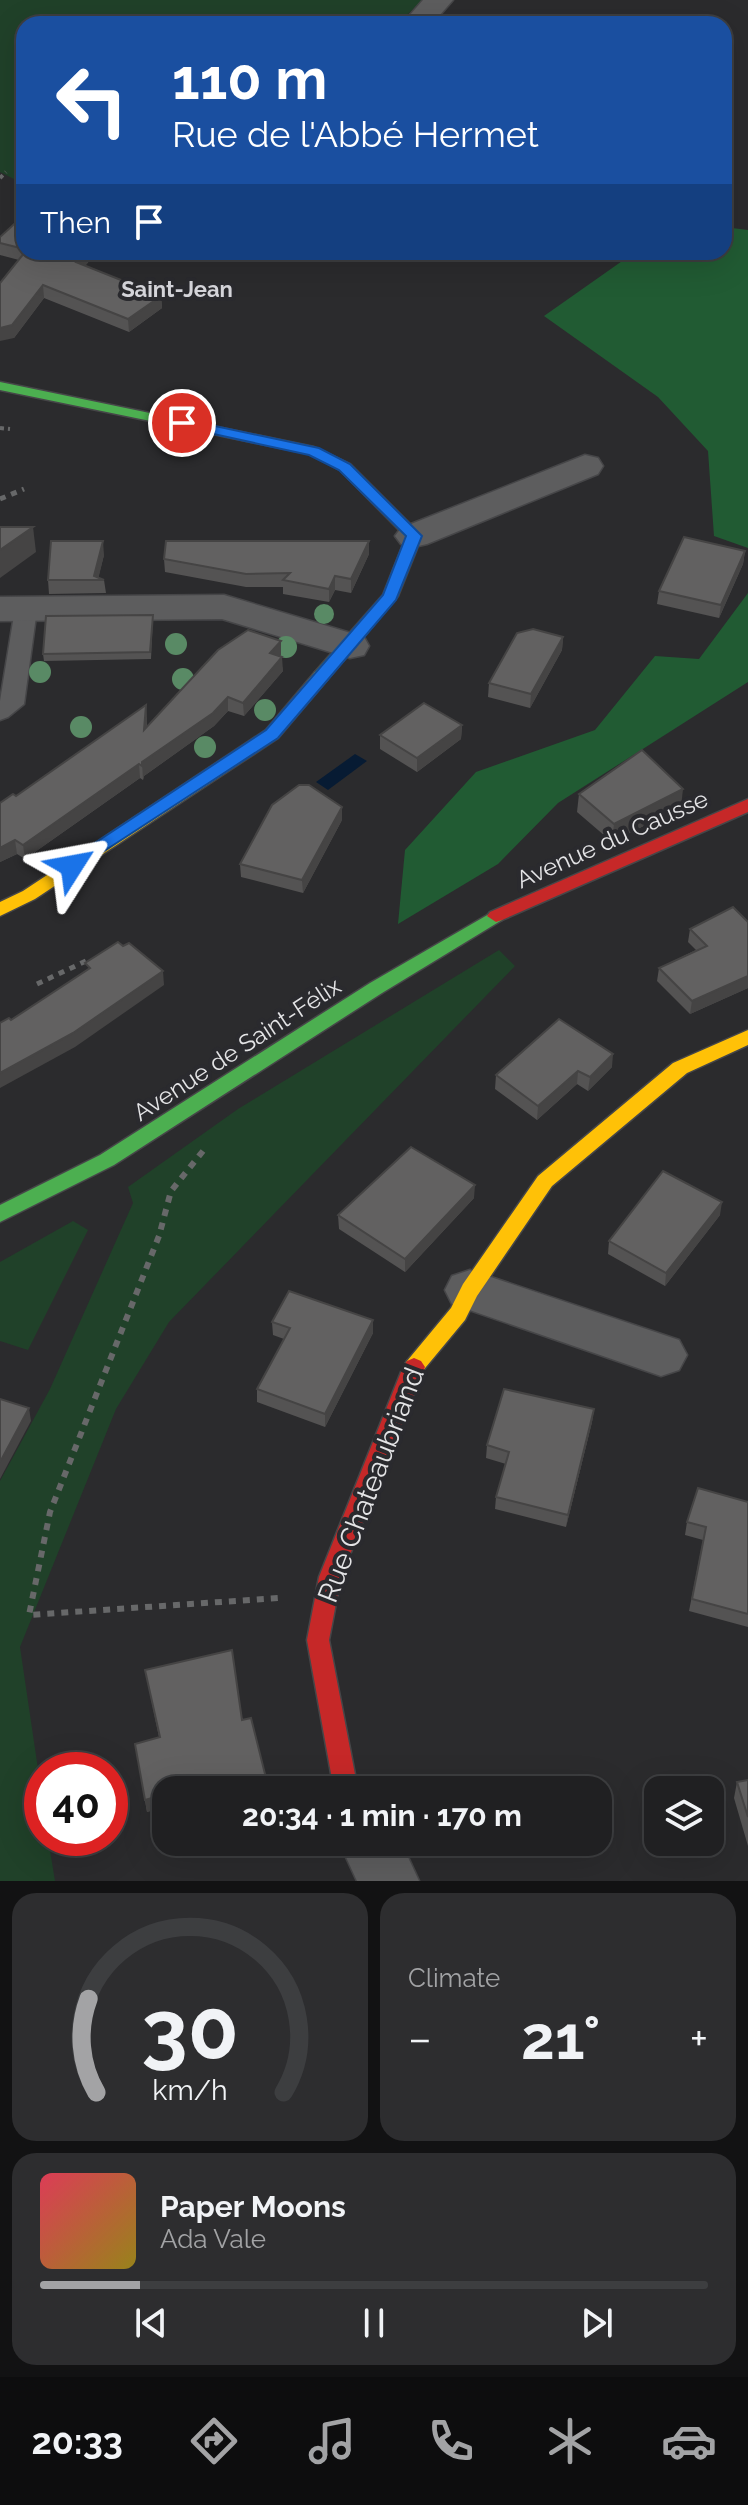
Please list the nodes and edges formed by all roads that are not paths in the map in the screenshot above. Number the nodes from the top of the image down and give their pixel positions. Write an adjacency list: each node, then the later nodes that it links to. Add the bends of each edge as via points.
1 (439, 0): 2 (street)
2 (424, 16)
3 (0, 386): 5 (street, via 314,451 345,467)
4 (585, 466): 5 (street)
5 (414, 536): 7 (street, via 390,596)
6 (13, 609): 7 (street, via 224,607); 8 (lane, via 12,704)
7 (350, 646): 10 (street, via 272,734)
8 (0, 712)
9 (748, 805): 11 (street, Avenue du Causse)
10 (0, 910)
11 (495, 916): 13 (street, Avenue de Saint-Félix, via 107,1160)
12 (748, 1037): 14 (street, Rue Chateaubriand, via 680,1068 545,1181)
13 (0, 1214)
14 (470, 1290): 15 (street); 16 (street, Rue Chateaubriand, via 458,1314 416,1363 323,1603 318,1640)
15 (661, 1355)
16 (343, 1776)
17 (376, 1856): 18 (street)
18 (389, 1881)

